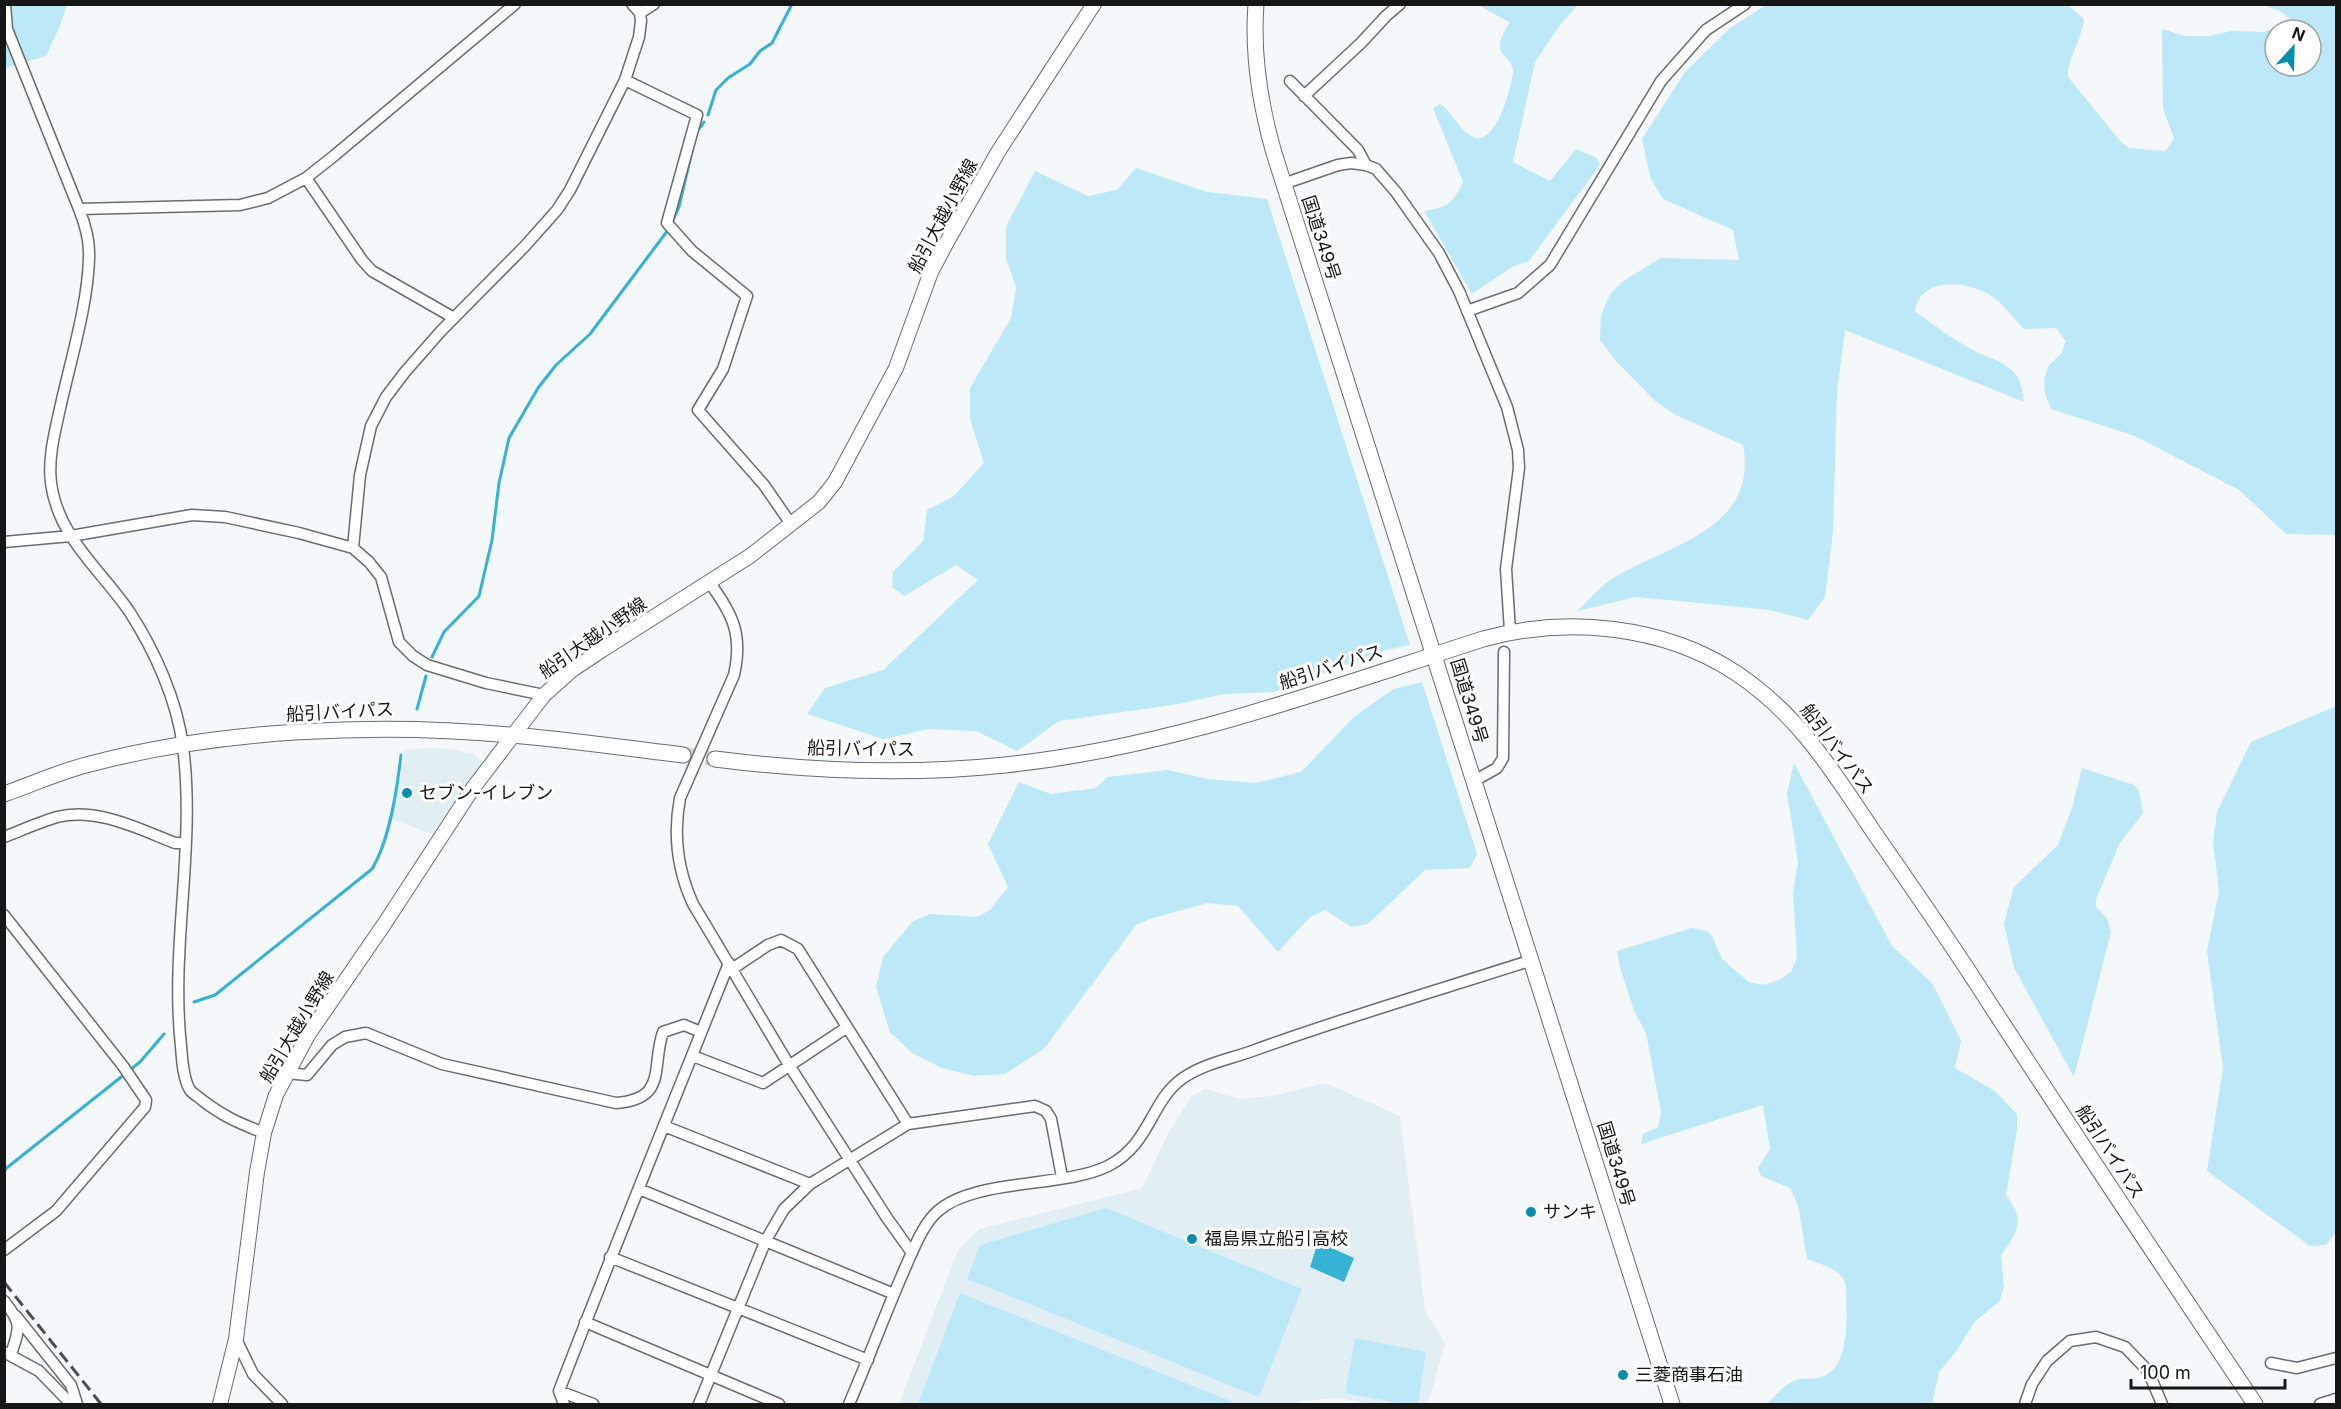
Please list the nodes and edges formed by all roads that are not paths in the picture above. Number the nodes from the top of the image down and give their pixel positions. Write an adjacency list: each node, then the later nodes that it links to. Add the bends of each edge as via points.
1 (5, 4): 16 (street, via 7,29)
2 (514, 4): 14 (street)
3 (632, 4): 9 (street)
4 (654, 4): 9 (street)
5 (1094, 4): 19 (main road, 船引大越小野線, via 998,152 948,240 931,272 896,368 835,482 819,502)
6 (1256, 4): 15 (highway, 国道349号, via 1255,55 1260,97)
7 (1400, 4): 12 (street)
8 (1745, 4): 17 (street, via 1706,30 1661,81 1550,265 1518,293)
9 (640, 13): 10 (street, via 639,36)
10 (625, 80): 18 (street, via 557,210); 19 (street, via 697,115 667,223 692,251 747,296 723,369 698,410 764,485)
11 (1290, 81): 12 (street)
12 (1304, 96): 13 (street, via 1358,150)
13 (1366, 165): 15 (street, via 1338,165); 17 (street, via 1384,178 1439,253)
14 (306, 178): 16 (street, via 268,198 240,206); 18 (street, via 372,271)
15 (1283, 184): 26 (highway, 国道349号)
16 (80, 209): 20 (street, via 89,256 88,272 53,443 50,480 60,518)
17 (1467, 311): 24 (street, via 1507,407 1518,450 1506,569)
18 (454, 318): 22 (street, via 405,372 371,426 360,475)
19 (791, 524): 23 (main road, 船引大越小野線)
20 (71, 536): 21 (street); 22 (street, via 192,515 225,517); 29 (street, via 128,610 150,647 170,696)
21 (4, 542)
22 (353, 548): 27 (street, via 381,577 399,642 412,656 427,665)
23 (709, 582): 27 (main road, 船引大越小野線, via 572,670); 38 (street, via 728,607 734,623 737,660 680,798 676,842 685,886)
24 (1510, 631): 26 (highway, 船引バイパス); 80 (highway, 船引バイパス, via 1564,626 1620,630 1665,640 1702,654 1735,673 1794,721 1936,921)
25 (1504, 652): 32 (street, via 1503,758 1497,768)
26 (1434, 654): 31 (highway, 船引バイパス, via 1186,731 1005,765 825,769); 32 (highway, 国道349号)
27 (544, 695): 28 (main road, 船引大越小野線)
28 (512, 735): 29 (highway, 船引バイパス, via 386,728); 30 (highway, 船引バイパス); 43 (main road, 船引大越小野線)
29 (183, 744): 33 (highway, 船引バイパス, via 89,764); 35 (street)
30 (683, 755)
31 (715, 759)
32 (1474, 781): 37 (highway, 国道349号)
33 (4, 794)
34 (4, 837): 35 (street, via 59,817 81,815 109,818 175,843)
35 (185, 843): 46 (street, via 178,1017 185,1074 191,1091 224,1117)
36 (4, 915): 52 (street, via 146,1100 145,1107 56,1211)
37 (1532, 960): 48 (street, via 1214,1063 1182,1078 1157,1108 1136,1145 1122,1158 1098,1170); 77 (highway, 国道349号)
38 (730, 966): 39 (street, via 768,945 781,940 789,943 798,949); 40 (street); 42 (street)
39 (846, 1028): 42 (street); 44 (street)
40 (701, 1032): 41 (street); 43 (street, via 684,1025 663,1032 658,1074 651,1087 632,1102 616,1103 442,1064 366,1033 345,1037 332,1046 307,1075)
41 (693, 1056): 42 (street, via 763,1083); 45 (street)
42 (789, 1065): 47 (street)
43 (286, 1073): 46 (main road, 船引大越小野線)
44 (908, 1124): 47 (street); 48 (street, via 1035,1106 1046,1111 1051,1119)
45 (664, 1126): 49 (street); 50 (street)
46 (264, 1132): 60 (main road, 船引大越小野線)
47 (850, 1158): 49 (street); 53 (street)
48 (1062, 1177): 53 (street, via 992,1190 951,1203 926,1226)
49 (810, 1184): 51 (street, via 784,1209)
50 (639, 1189): 51 (street); 54 (street)
51 (766, 1240): 55 (street); 57 (street)
52 (4, 1250)
53 (912, 1253): 55 (street)
54 (610, 1257): 57 (street); 59 (street)
55 (894, 1294): 63 (street)
56 (4, 1301): 58 (street)
57 (739, 1309): 63 (street); 65 (street)
58 (16, 1316): 61 (street, via 19,1333); 69 (street, via 71,1385)
59 (585, 1322): 65 (street); 66 (street)
60 (236, 1340): 70 (main road, 船引大越小野線); 71 (street, via 253,1374)
61 (8, 1353): 68 (street, via 39,1371)
62 (2337, 1358): 64 (street, via 2297,1368)
63 (868, 1360): 76 (street)
64 (2271, 1363)
65 (711, 1376): 74 (street); 75 (street)
66 (559, 1391): 72 (street); 73 (street)
67 (2337, 1399): 81 (street)
68 (71, 1404)
69 (76, 1404)
70 (220, 1404)
71 (282, 1404)
72 (564, 1404)
73 (593, 1404)
74 (699, 1404)
75 (779, 1404)
76 (849, 1404)
77 (1672, 1404)
78 (2025, 1404): 79 (street, via 2047,1361 2070,1341 2097,1337 2125,1347 2148,1371)
79 (2162, 1404)
80 (2255, 1404)
81 (2320, 1404)

